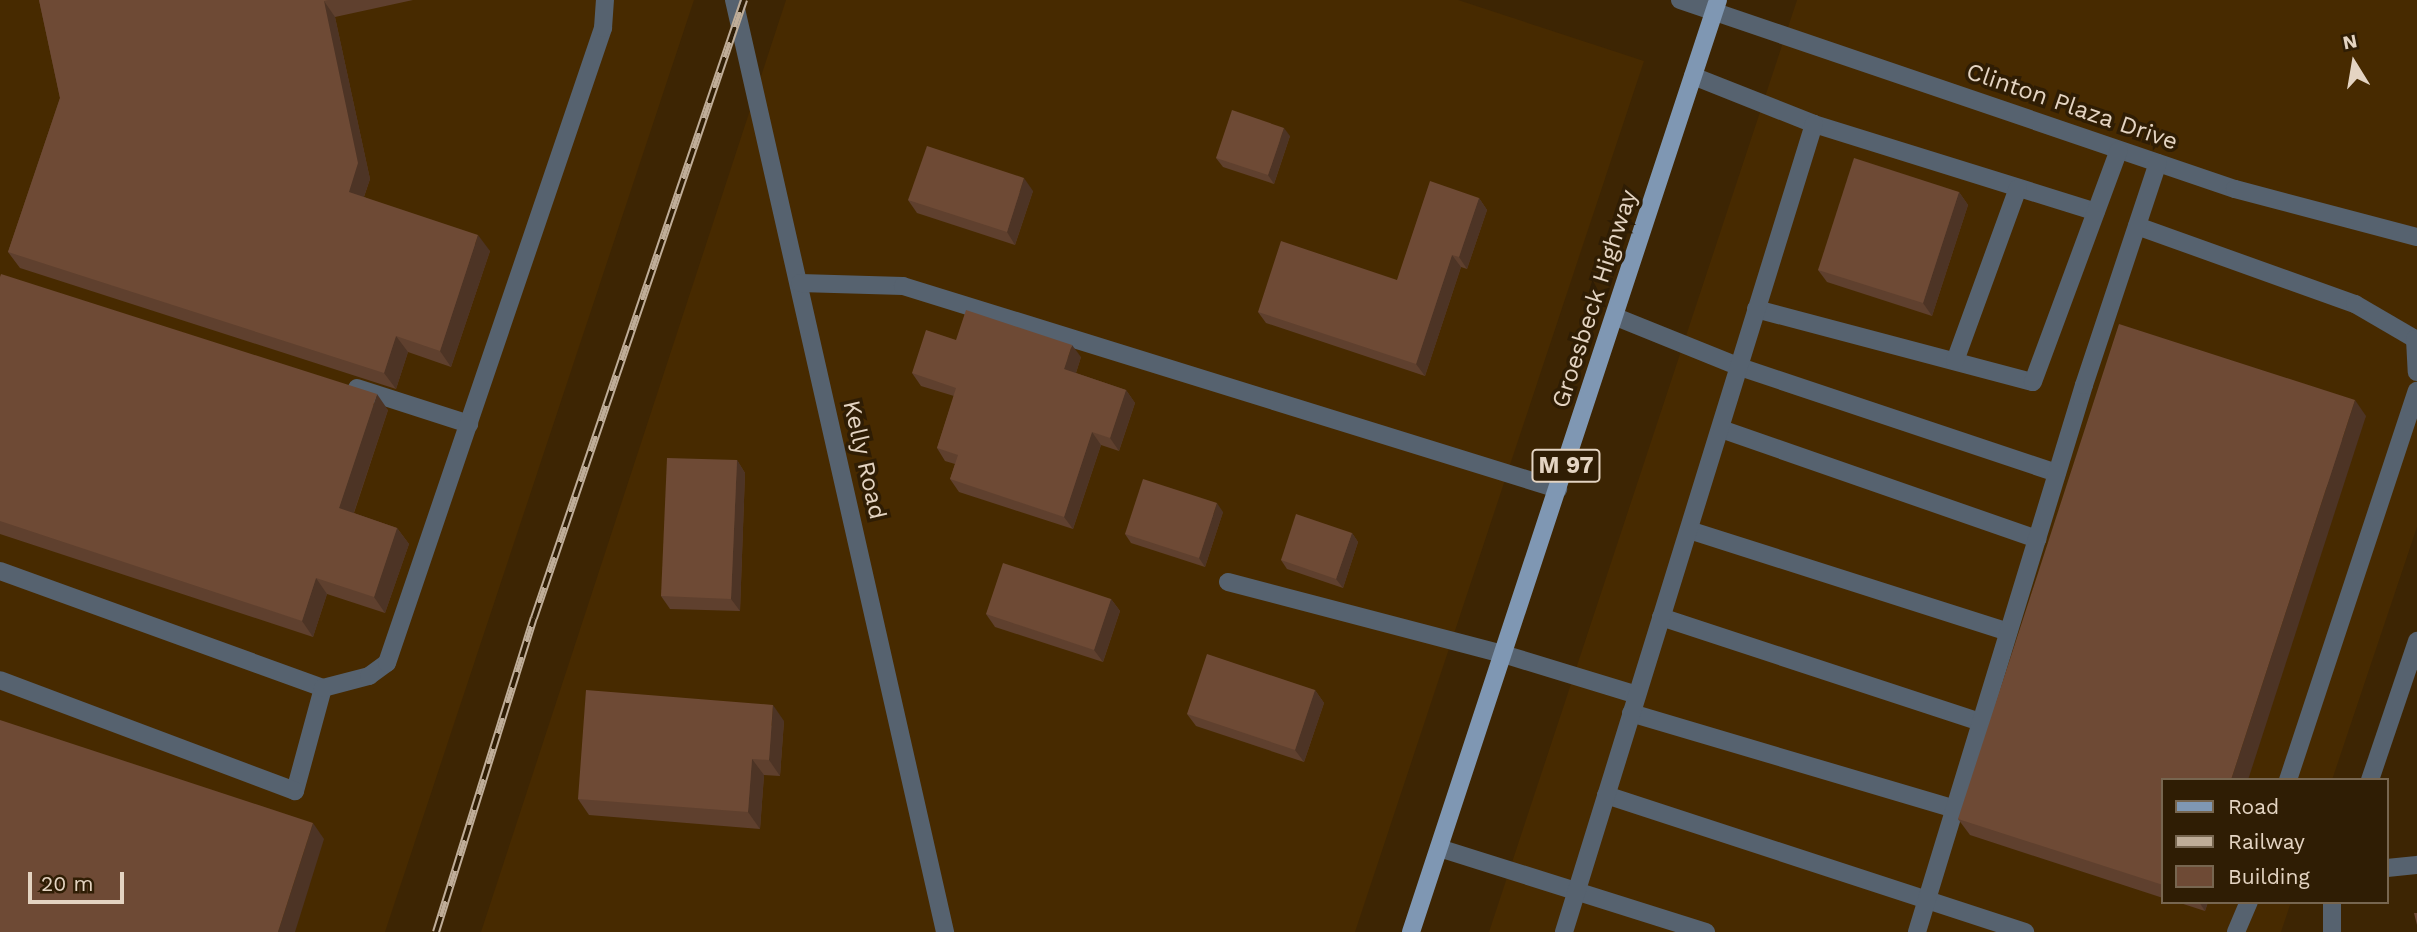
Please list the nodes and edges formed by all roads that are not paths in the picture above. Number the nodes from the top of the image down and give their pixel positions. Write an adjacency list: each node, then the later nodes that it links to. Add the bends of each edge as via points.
1 (606, 0): 21 (street, via 603,28)
2 (734, 0): 13 (street, Kelly Road)
3 (1680, 0): 4 (street, Clinton Plaza Drive)
4 (1716, 5): 5 (main road, Groesbeck Highway / M 97); 7 (street, Clinton Plaza Drive)
5 (1693, 76): 6 (street); 15 (main road, Groesbeck Highway / M 97)
6 (1814, 124): 9 (street); 14 (street)
7 (2119, 149): 8 (street, Clinton Plaza Drive); 10 (street)
8 (2158, 163): 11 (street); 12 (street, Clinton Plaza Drive, via 2235,189)
9 (2018, 188): 10 (street); 16 (street)
10 (2096, 212): 16 (street, via 2033,382)
11 (2137, 226): 18 (street, via 2355,304 2415,339); 23 (street)
12 (2417, 237)
13 (800, 283): 24 (street, via 903,286); 49 (street, Kelly Road)
14 (1756, 309): 16 (street); 17 (street)
15 (1616, 317): 17 (street); 24 (main road, Groesbeck Highway / M 97)
16 (1955, 361)
17 (1740, 367): 22 (street); 23 (street)
18 (2417, 372)
19 (339, 382): 21 (street)
20 (2417, 391): 38 (street)
21 (469, 424): 34 (street, via 387,663 369,676)
22 (1721, 429): 25 (street); 26 (street)
23 (2057, 473): 26 (street)
24 (1558, 489): 32 (main road, Groesbeck Highway / M 97)
25 (1689, 530): 29 (street); 30 (street)
26 (2037, 539): 30 (street)
27 (0, 571): 34 (street)
28 (1228, 582): 32 (street)
29 (1661, 617): 35 (street); 37 (street)
30 (2008, 632): 37 (street)
31 (2417, 641): 39 (street)
32 (1503, 653): 35 (street); 42 (main road, Groesbeck Highway / M 97)
33 (0, 680): 34 (street, via 295,791)
34 (323, 688)
35 (1637, 695): 36 (street)
36 (1631, 713): 40 (street); 41 (street)
37 (1981, 722): 41 (street)
38 (2289, 778)
39 (2371, 778)
40 (1606, 795): 45 (street); 46 (street)
41 (1955, 809): 46 (street)
42 (1439, 848): 45 (street); 50 (main road, Groesbeck Highway / M 97)
43 (2417, 865): 44 (street)
44 (2389, 868)
45 (1577, 888): 51 (street); 52 (street)
46 (1928, 897): 53 (street); 54 (street)
47 (2248, 904): 55 (street)
48 (2332, 904): 56 (street)
49 (945, 932)
50 (1412, 932)
51 (1564, 932)
52 (1706, 932)
53 (1917, 932)
54 (2025, 932)
55 (2236, 932)
56 (2332, 932)

